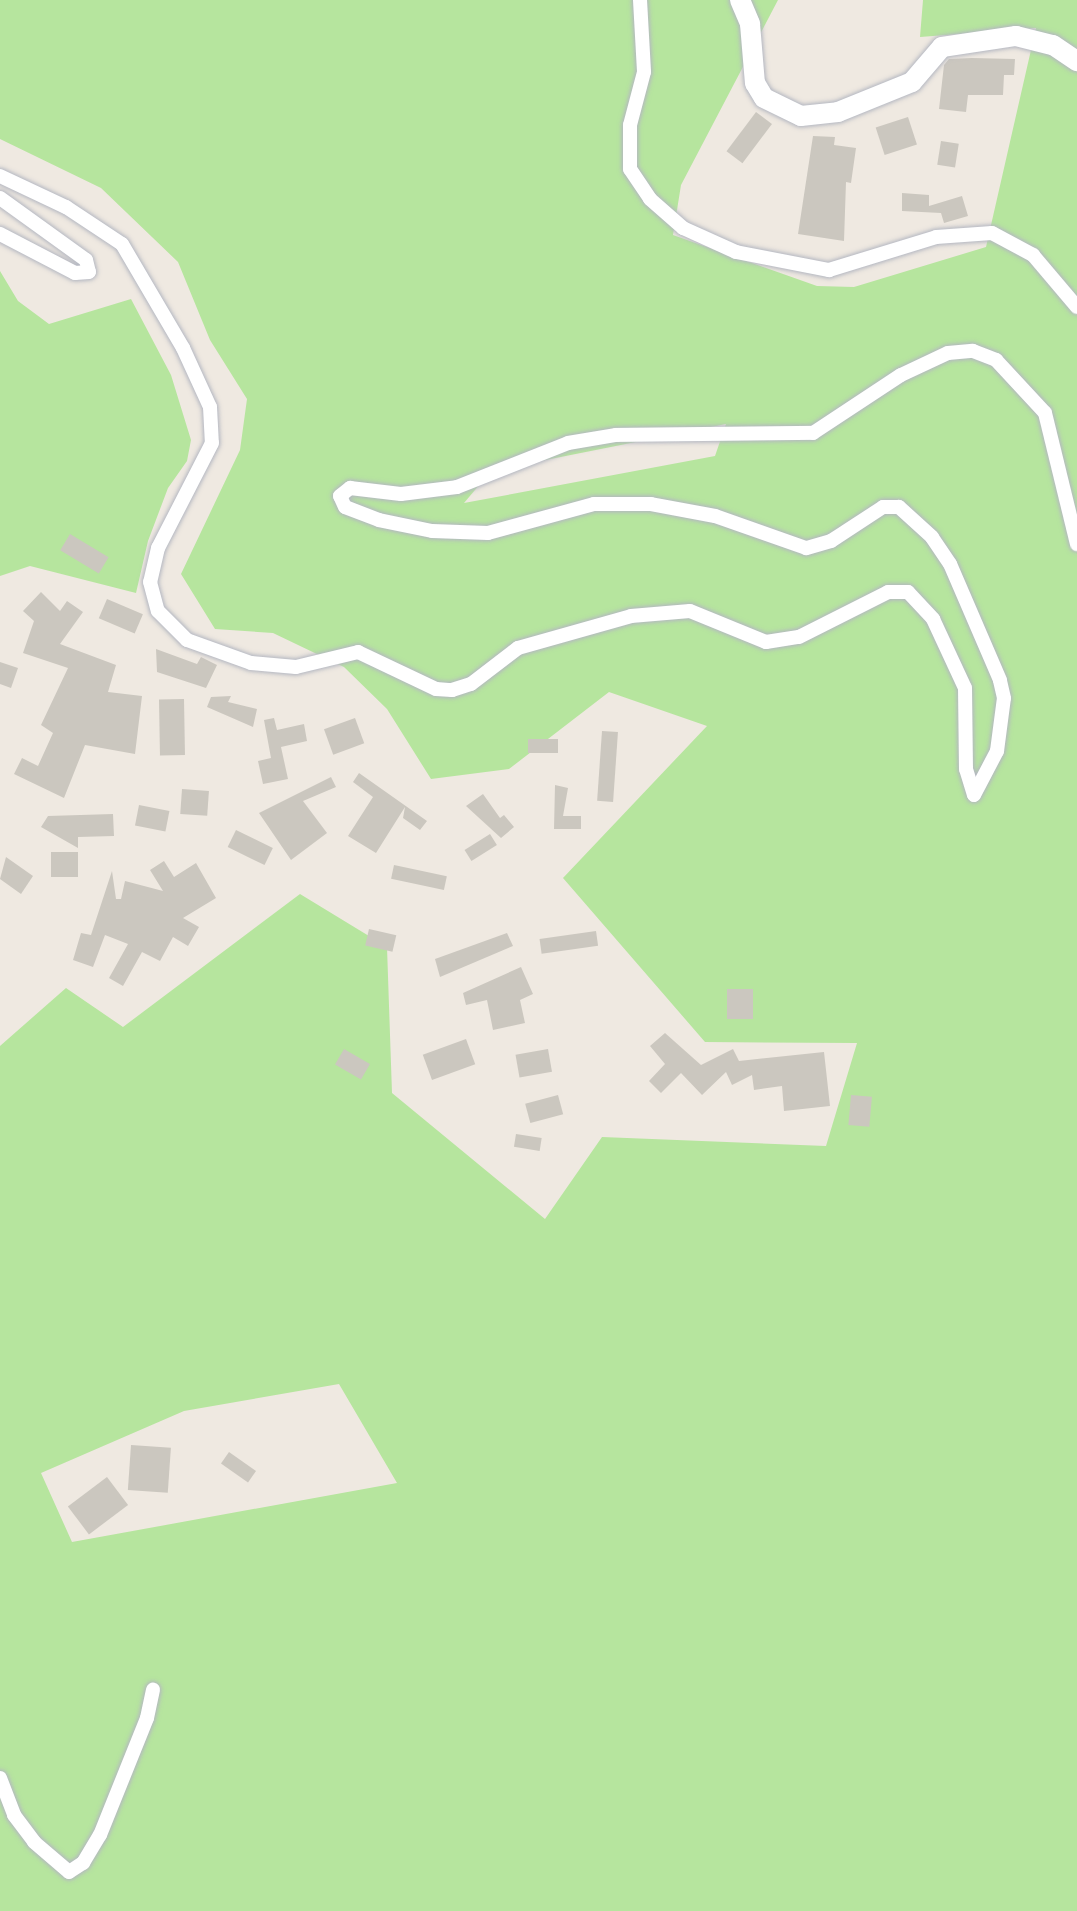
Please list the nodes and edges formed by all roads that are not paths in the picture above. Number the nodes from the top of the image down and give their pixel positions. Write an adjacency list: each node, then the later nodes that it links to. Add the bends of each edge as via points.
1 (640, 0): 7 (street, via 644,72 630,125 630,169 650,199 683,228 736,252 829,270 936,237 992,233 1033,255)
2 (740, 0): 3 (street, via 750,24 755,83 764,98 801,116 838,112 912,82 942,47 1016,36 1053,45)
3 (1077, 61)
4 (0, 176): 8 (street, via 66,207 122,244 189,361 210,407 212,443 158,548 152,598 187,640 226,656 296,667 358,652 436,689 461,689 518,648 631,616 690,611 766,642 799,637 888,592 908,592 933,619 965,688 966,769 974,795 997,751 1004,698 1000,680 950,564 932,537 899,507 883,507 831,541 806,548 715,516 651,504 594,504 488,533 432,531 379,520 345,507 340,496 350,488 401,494 457,487 594,438 692,431 813,433 901,375 948,353 973,351 996,360 1045,413)
5 (0, 198): 6 (street, via 86,260 89,272 75,273)
6 (0, 234)
7 (1077, 307)
8 (1077, 544)
9 (153, 1690): 10 (street, via 100,1835 83,1863 69,1872 34,1842 14,1815)
10 (0, 1778)

